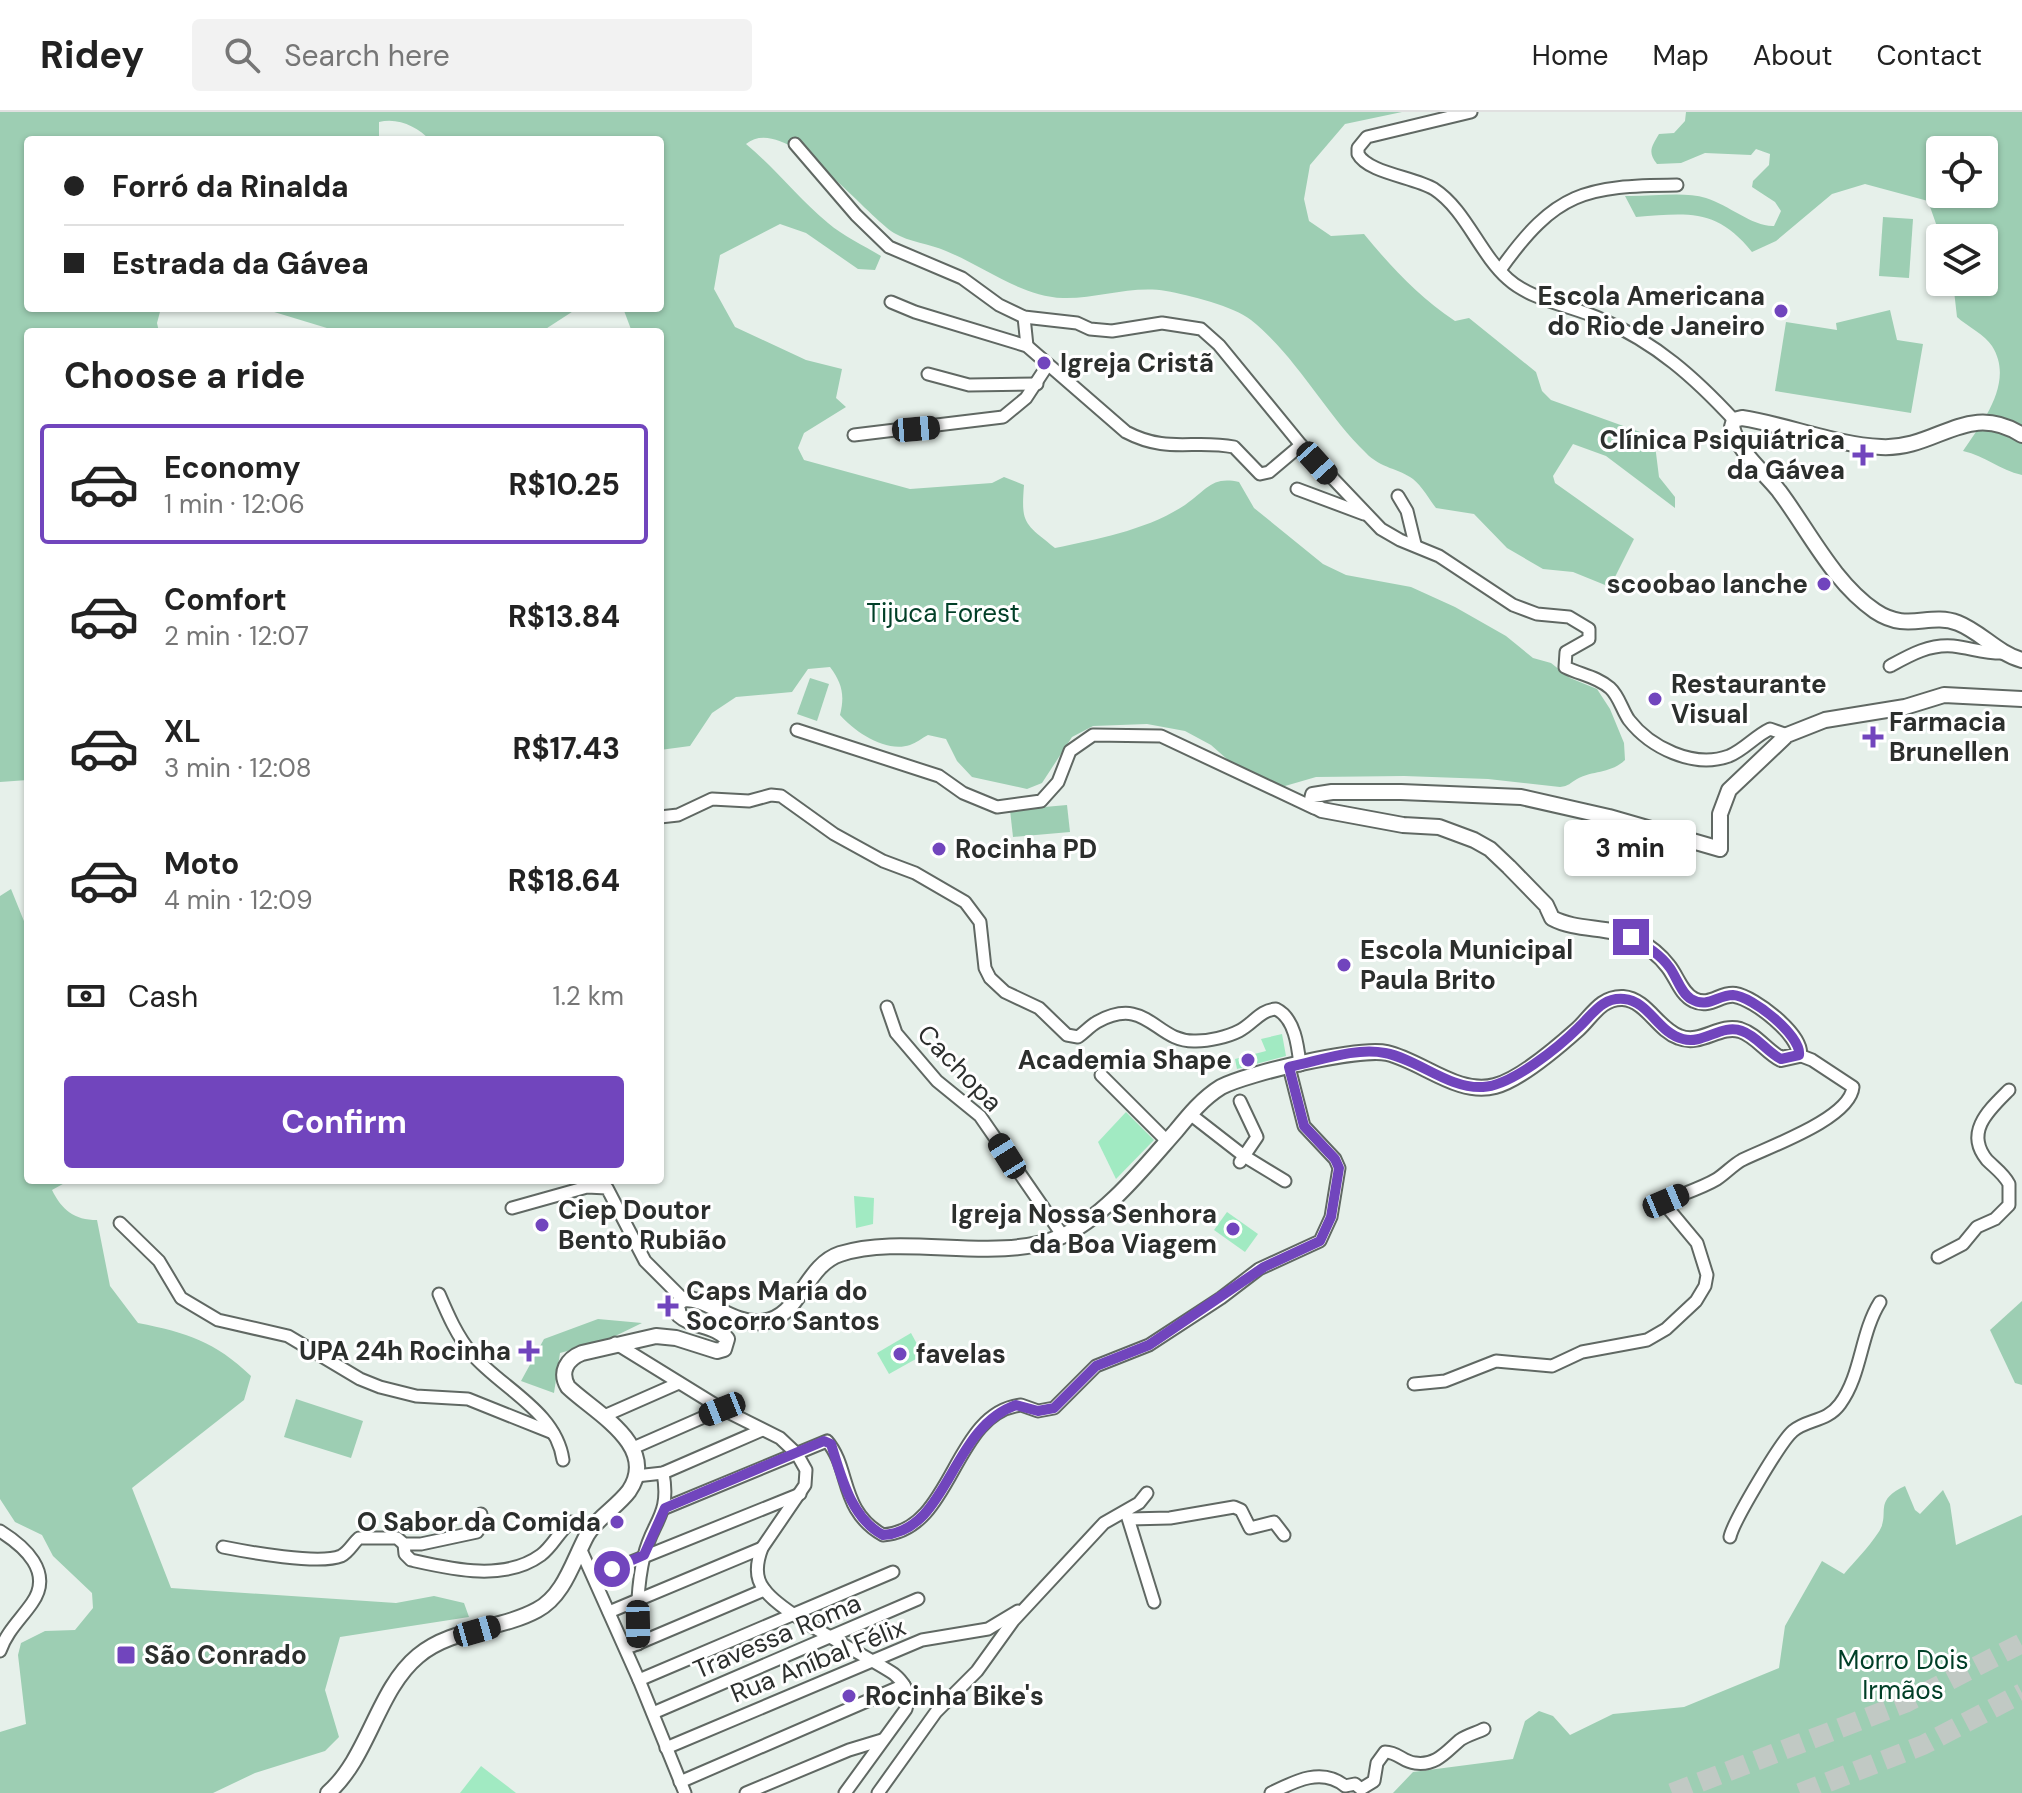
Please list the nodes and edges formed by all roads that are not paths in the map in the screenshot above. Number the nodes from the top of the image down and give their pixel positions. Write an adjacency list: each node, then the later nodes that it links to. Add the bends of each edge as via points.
1 (1471, 112): 4 (street, via 1367,137 1358,154 1372,166 1437,191)
2 (795, 144): 6 (street, via 889,247 962,278)
3 (1677, 185): 4 (street, via 1615,186 1576,196 1528,234)
4 (1500, 270): 11 (street, via 1522,288 1642,340 1694,377)
5 (891, 302): 7 (street)
6 (1024, 317): 7 (street); 14 (street, via 1112,331 1162,323 1201,329)
7 (1027, 346): 8 (street)
8 (1047, 366): 10 (street); 14 (street, via 1060,371 1076,391 1144,442 1234,447 1260,474)
9 (928, 374): 10 (street, via 969,385)
10 (1037, 384): 12 (street, via 1003,417)
11 (1734, 420): 13 (street, via 1881,447 1915,445 1971,422 2005,424); 19 (street, via 1733,432 1751,460 1860,599 1894,621 1957,623)
12 (854, 435)
13 (2022, 435)
14 (1301, 445): 17 (street)
15 (1297, 489): 17 (street)
16 (1398, 496): 18 (street)
17 (1367, 515): 18 (street, via 1389,535)
18 (1415, 544): 24 (street, via 1513,605 1569,617 1589,629 1589,639 1566,652 1565,667 1593,676 1613,691 1626,716 1656,747 1718,759 1770,729)
19 (2005, 653): 20 (street); 21 (street, via 1941,646)
20 (2022, 660)
21 (1890, 666)
22 (2022, 699): 24 (street, via 1944,695 1813,723)
23 (797, 730): 25 (street, via 939,776 997,807 1041,801 1058,782 1070,751 1093,735 1161,736)
24 (1787, 735): 25 (street, via 1729,790 1720,814 1720,849 1567,807 1491,794 1332,792 1313,795)
25 (1314, 808): 28 (street, via 1439,827 1474,840 1509,867 1552,918 1631,937 1661,957 1696,1002 1730,995 1745,999 1786,1029 1799,1045)
26 (664, 817): 29 (street, via 712,799 781,796 834,834 965,902 980,922 990,978 1005,992 1039,1008 1070,1036 1078,1037 1115,1014 1134,1013 1181,1039 1201,1041 1238,1032 1276,1009 1292,1027)
27 (887, 1007): 39 (street, Cachopa, via 896,1033 937,1081 980,1116)
28 (1799, 1055): 29 (street, via 1781,1059 1736,1029 1684,1040 1636,1001 1618,998 1598,1006 1579,1028 1495,1086 1465,1085 1379,1052); 46 (street, via 1853,1087 1847,1101 1801,1133 1666,1201 1697,1243 1707,1275 1696,1301 1666,1329 1647,1340 1585,1351 1552,1366 1496,1361 1445,1381)
29 (1295, 1066): 33 (street, via 1220,1088); 52 (street, via 1304,1126 1339,1168 1331,1217 1316,1244 1264,1267 1149,1345 1096,1366 1054,1408 1038,1411 1016,1405 1002,1412 968,1443 935,1502 903,1530 883,1535 863,1520 827,1441)
30 (1101, 1075): 34 (street)
31 (2009, 1090): 40 (street, via 1983,1118 1977,1136 1981,1152 2009,1184 2009,1205 1963,1244)
32 (1240, 1101): 35 (street, via 1257,1137)
33 (1190, 1114): 34 (street); 35 (street)
34 (1167, 1141): 39 (street, via 1112,1198)
35 (1242, 1160): 36 (street)
36 (1285, 1181)
37 (512, 1208): 42 (street, via 587,1187 607,1188 645,1261)
38 (120, 1223): 50 (street, via 159,1261 181,1298 218,1320 294,1338 380,1387 416,1396 468,1399)
39 (1063, 1236): 42 (street, via 1002,1247 838,1255 819,1267 783,1313 763,1322)
40 (1938, 1257)
41 (439, 1294): 50 (street, via 474,1356 519,1394)
42 (683, 1299): 44 (street, via 677,1305 679,1315 723,1333 724,1349 665,1336)
43 (1880, 1302): 64 (street, via 1868,1320 1840,1405 1826,1418 1792,1432)
44 (615, 1343): 45 (street); 48 (street, via 574,1356 564,1371 568,1387)
45 (679, 1383): 47 (street); 48 (street)
46 (1414, 1384)
47 (722, 1409): 49 (street); 51 (street)
48 (604, 1416): 51 (street)
49 (762, 1430): 52 (street); 54 (street)
50 (553, 1433): 53 (street)
51 (633, 1448): 55 (street)
52 (797, 1454): 57 (street, via 806,1470); 58 (street)
53 (563, 1460)
54 (663, 1473): 55 (street); 58 (street)
55 (636, 1476): 61 (street, via 624,1497)
56 (1147, 1493): 60 (street)
57 (801, 1494): 68 (street); 69 (street)
58 (665, 1508): 69 (street)
59 (481, 1514): 65 (street, via 477,1532)
60 (1127, 1515): 63 (street, via 1170,1518 1234,1507 1250,1528 1274,1522); 75 (street); 76 (street, via 1112,1517 1086,1540)
61 (590, 1530): 65 (street, via 571,1522 536,1558 482,1571 411,1560); 67 (street)
62 (0, 1531): 81 (street, via 29,1554 40,1577 34,1601)
63 (1284, 1535)
64 (1730, 1537)
65 (404, 1544): 66 (street, via 397,1538 359,1538 342,1555 325,1559)
66 (223, 1547)
67 (580, 1548): 71 (street); 89 (street, via 566,1578 541,1608 441,1642 415,1658)
68 (762, 1548): 72 (street, via 757,1568); 74 (street)
69 (644, 1555): 71 (street); 74 (street)
70 (893, 1572): 78 (street)
71 (594, 1577): 77 (street)
72 (764, 1590): 78 (street); 80 (street)
73 (918, 1599): 79 (street, Travessa Roma)
74 (636, 1600): 77 (street); 80 (street)
75 (1154, 1602)
76 (1031, 1603): 82 (street, Rua Aníbal Félix, via 988,1629 922,1640); 94 (street, via 936,1712)
77 (609, 1612): 80 (street)
78 (794, 1613): 79 (street); 83 (street)
79 (833, 1637): 82 (street); 85 (street, Travessa Roma)
80 (632, 1646): 83 (street)
81 (0, 1651)
82 (873, 1660): 84 (street); 88 (street, Rua Aníbal Félix)
83 (639, 1680): 85 (street)
84 (904, 1685): 87 (street, via 906,1709); 90 (street)
85 (653, 1713): 88 (street)
86 (1484, 1729): 95 (street, via 1430,1762 1414,1763 1385,1752 1374,1781 1361,1789 1318,1776)
87 (882, 1740): 92 (street); 93 (street)
88 (666, 1748): 90 (street)
89 (344, 1786): 91 (street)
90 (683, 1788)
91 (328, 1793)
92 (746, 1793)
93 (845, 1793)
94 (878, 1793)
95 (1271, 1793)

